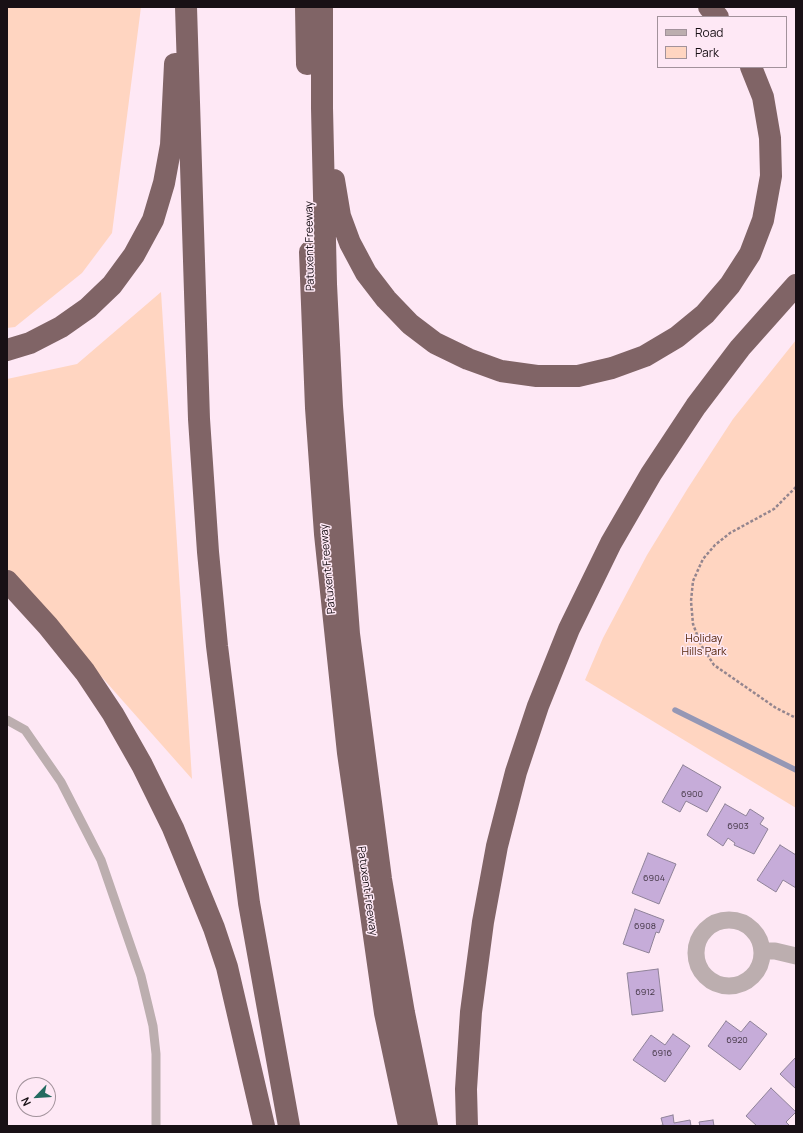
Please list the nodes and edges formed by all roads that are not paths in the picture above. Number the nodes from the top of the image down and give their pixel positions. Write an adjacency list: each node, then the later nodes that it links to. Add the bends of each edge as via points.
1 (178, 7): 10 (highway, via 171,145 164,183 153,220 134,255 112,285 88,308 61,327 30,343)
2 (186, 7): 17 (highway, via 199,419 210,576 248,903)
3 (306, 7): 18 (highway, Patuxent Freeway, via 310,284 317,424 332,612 348,753 382,998)
4 (322, 7): 7 (highway)
5 (709, 7): 6 (highway)
6 (717, 16)
7 (322, 57): 8 (highway, via 340,216 350,243 366,273 410,324 435,343 501,371 537,376 578,376 612,368 645,356 677,337 705,314 730,285 750,254 764,220 771,176 770,138 763,97); 19 (highway, via 326,284 332,406 349,634 381,879)
8 (751, 68)
9 (796, 285): 20 (highway, via 740,348 696,406 651,474 611,543 572,623 538,706 516,772 497,846 483,922 471,1012 466,1089)
10 (7, 350)
11 (7, 581): 16 (highway, via 48,626 114,714 173,828 214,928 227,967)
12 (7, 720): 15 (lane, via 25,730 61,782 103,867 142,976 153,1026 156,1054)
13 (762, 951): 14 (street)
14 (796, 956)
15 (156, 1126)
16 (264, 1126)
17 (289, 1126)
18 (409, 1126)
19 (427, 1126)
20 (467, 1126)

